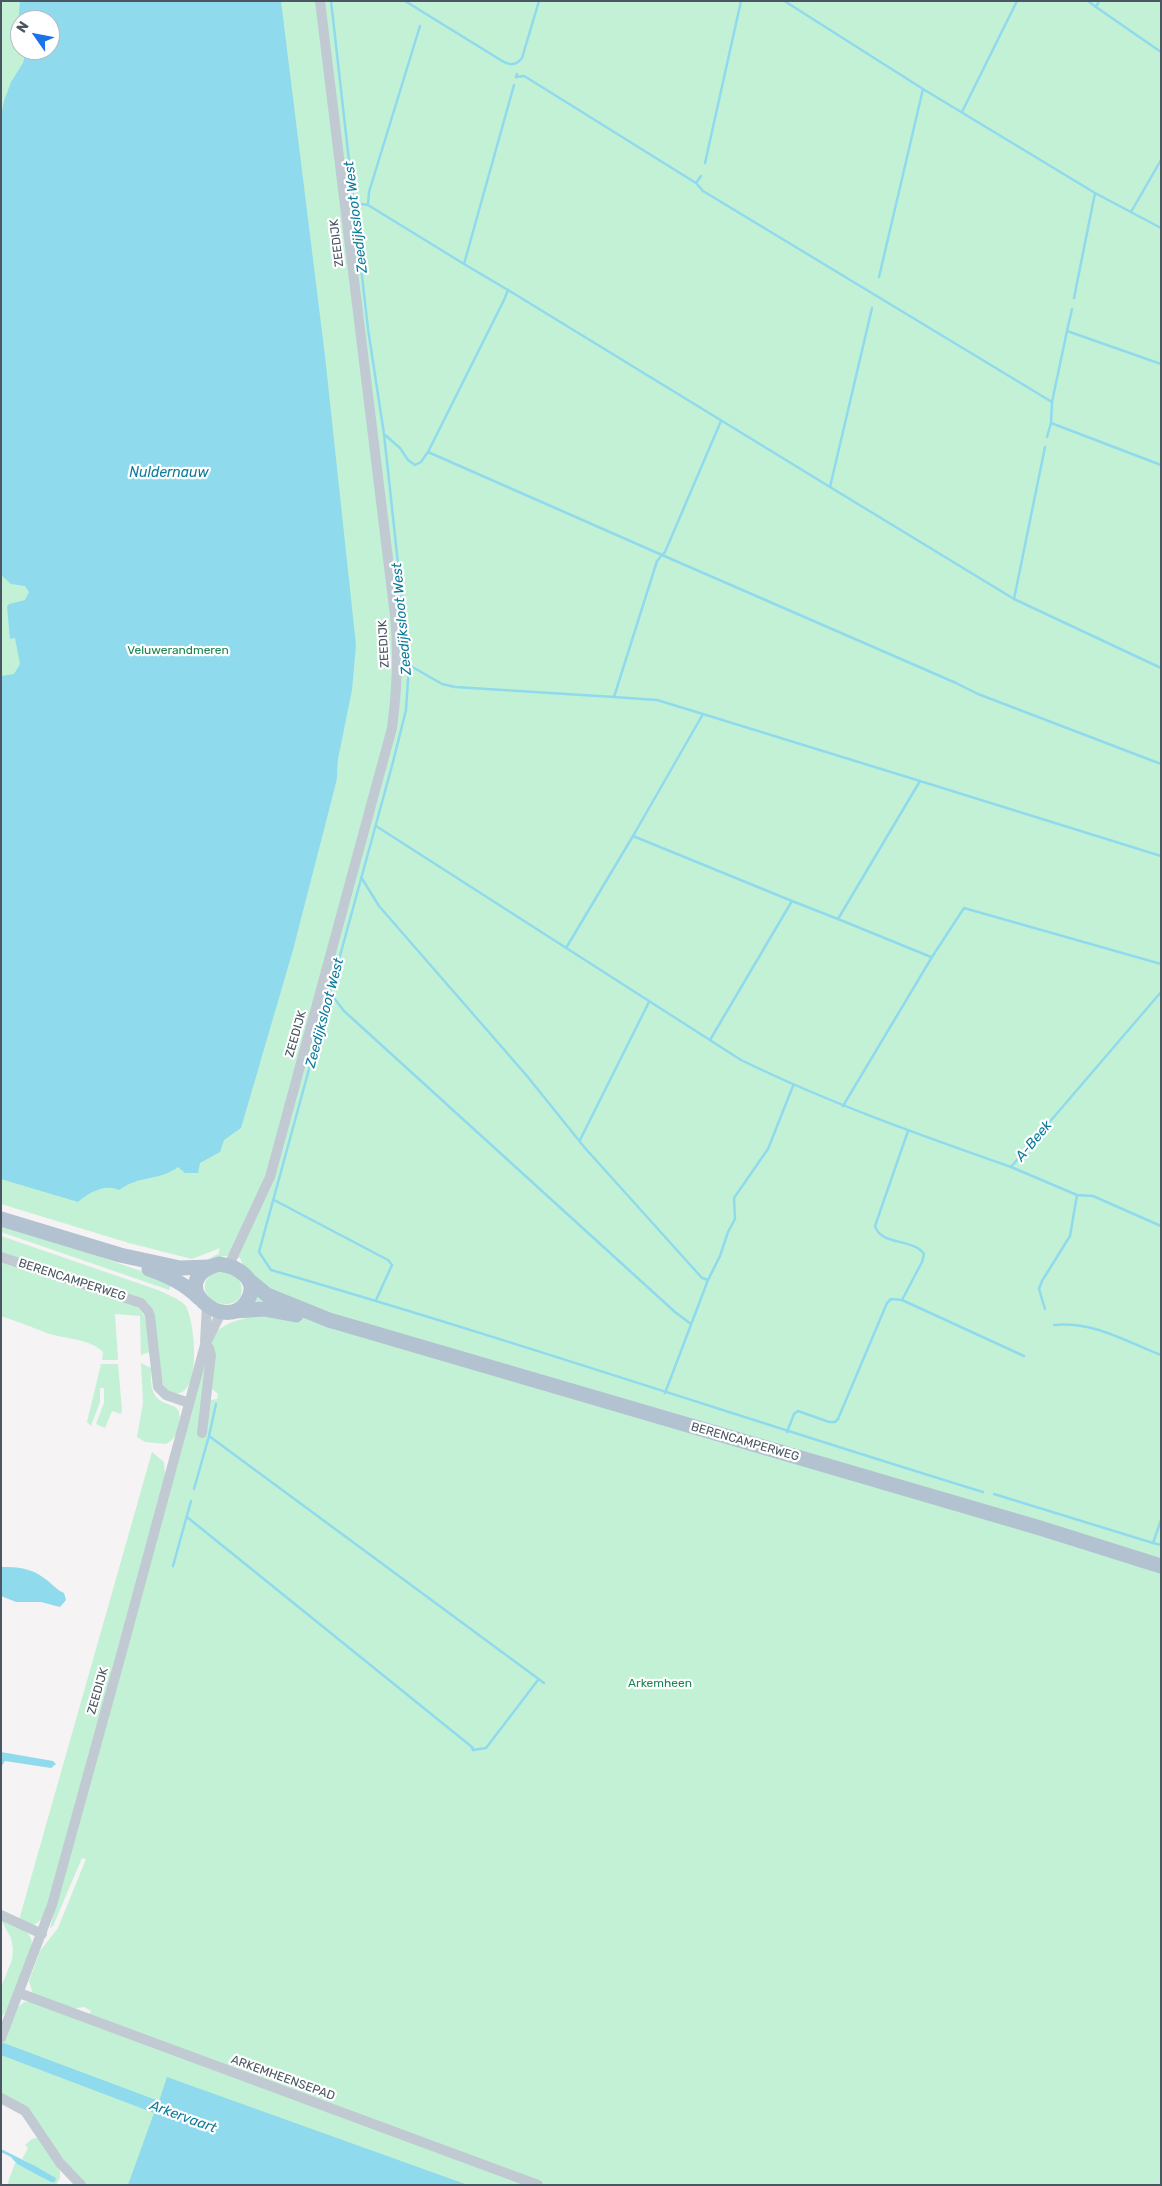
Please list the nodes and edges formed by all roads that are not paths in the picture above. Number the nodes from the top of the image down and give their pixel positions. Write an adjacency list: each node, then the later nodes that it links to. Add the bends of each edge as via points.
1 (320, 1): 5 (street, ZEEDIJK, via 398,642 398,682 383,765 270,1177)
2 (1, 1219): 3 (main road)
3 (120, 1255): 6 (main road, via 180,1268); 8 (main road, via 176,1280)
4 (1, 1257): 12 (street, BERENCAMPERWEG, via 141,1303 150,1316 158,1387 166,1395)
5 (229, 1265): 6 (main road); 7 (main road, via 240,1270)
6 (209, 1267): 8 (main road, via 196,1280 196,1289)
7 (250, 1281): 9 (main road, via 251,1296 245,1305); 10 (main road, BERENCAMPERWEG, via 267,1295)
8 (203, 1302): 9 (main road, via 215,1310); 11 (street, ZEEDIJK)
9 (228, 1311): 10 (main road, BERENCAMPERWEG, via 264,1308); 11 (street, ZEEDIJK)
10 (329, 1320): 14 (main road, BERENCAMPERWEG)
11 (205, 1345): 12 (street, ZEEDIJK); 13 (street, ZEEDIJK, via 211,1355)
12 (188, 1403): 16 (street, ZEEDIJK)
13 (202, 1433)
14 (1161, 1566)
15 (1, 1915): 16 (street)
16 (42, 1934): 17 (street, ZEEDIJK)
17 (19, 1993): 18 (street, ZEEDIJK); 21 (street, ARKEMHEENSEPAD)
18 (1, 2038)
19 (1, 2098): 20 (street, via 25,2111 60,2162)
20 (81, 2185)
21 (538, 2185)

